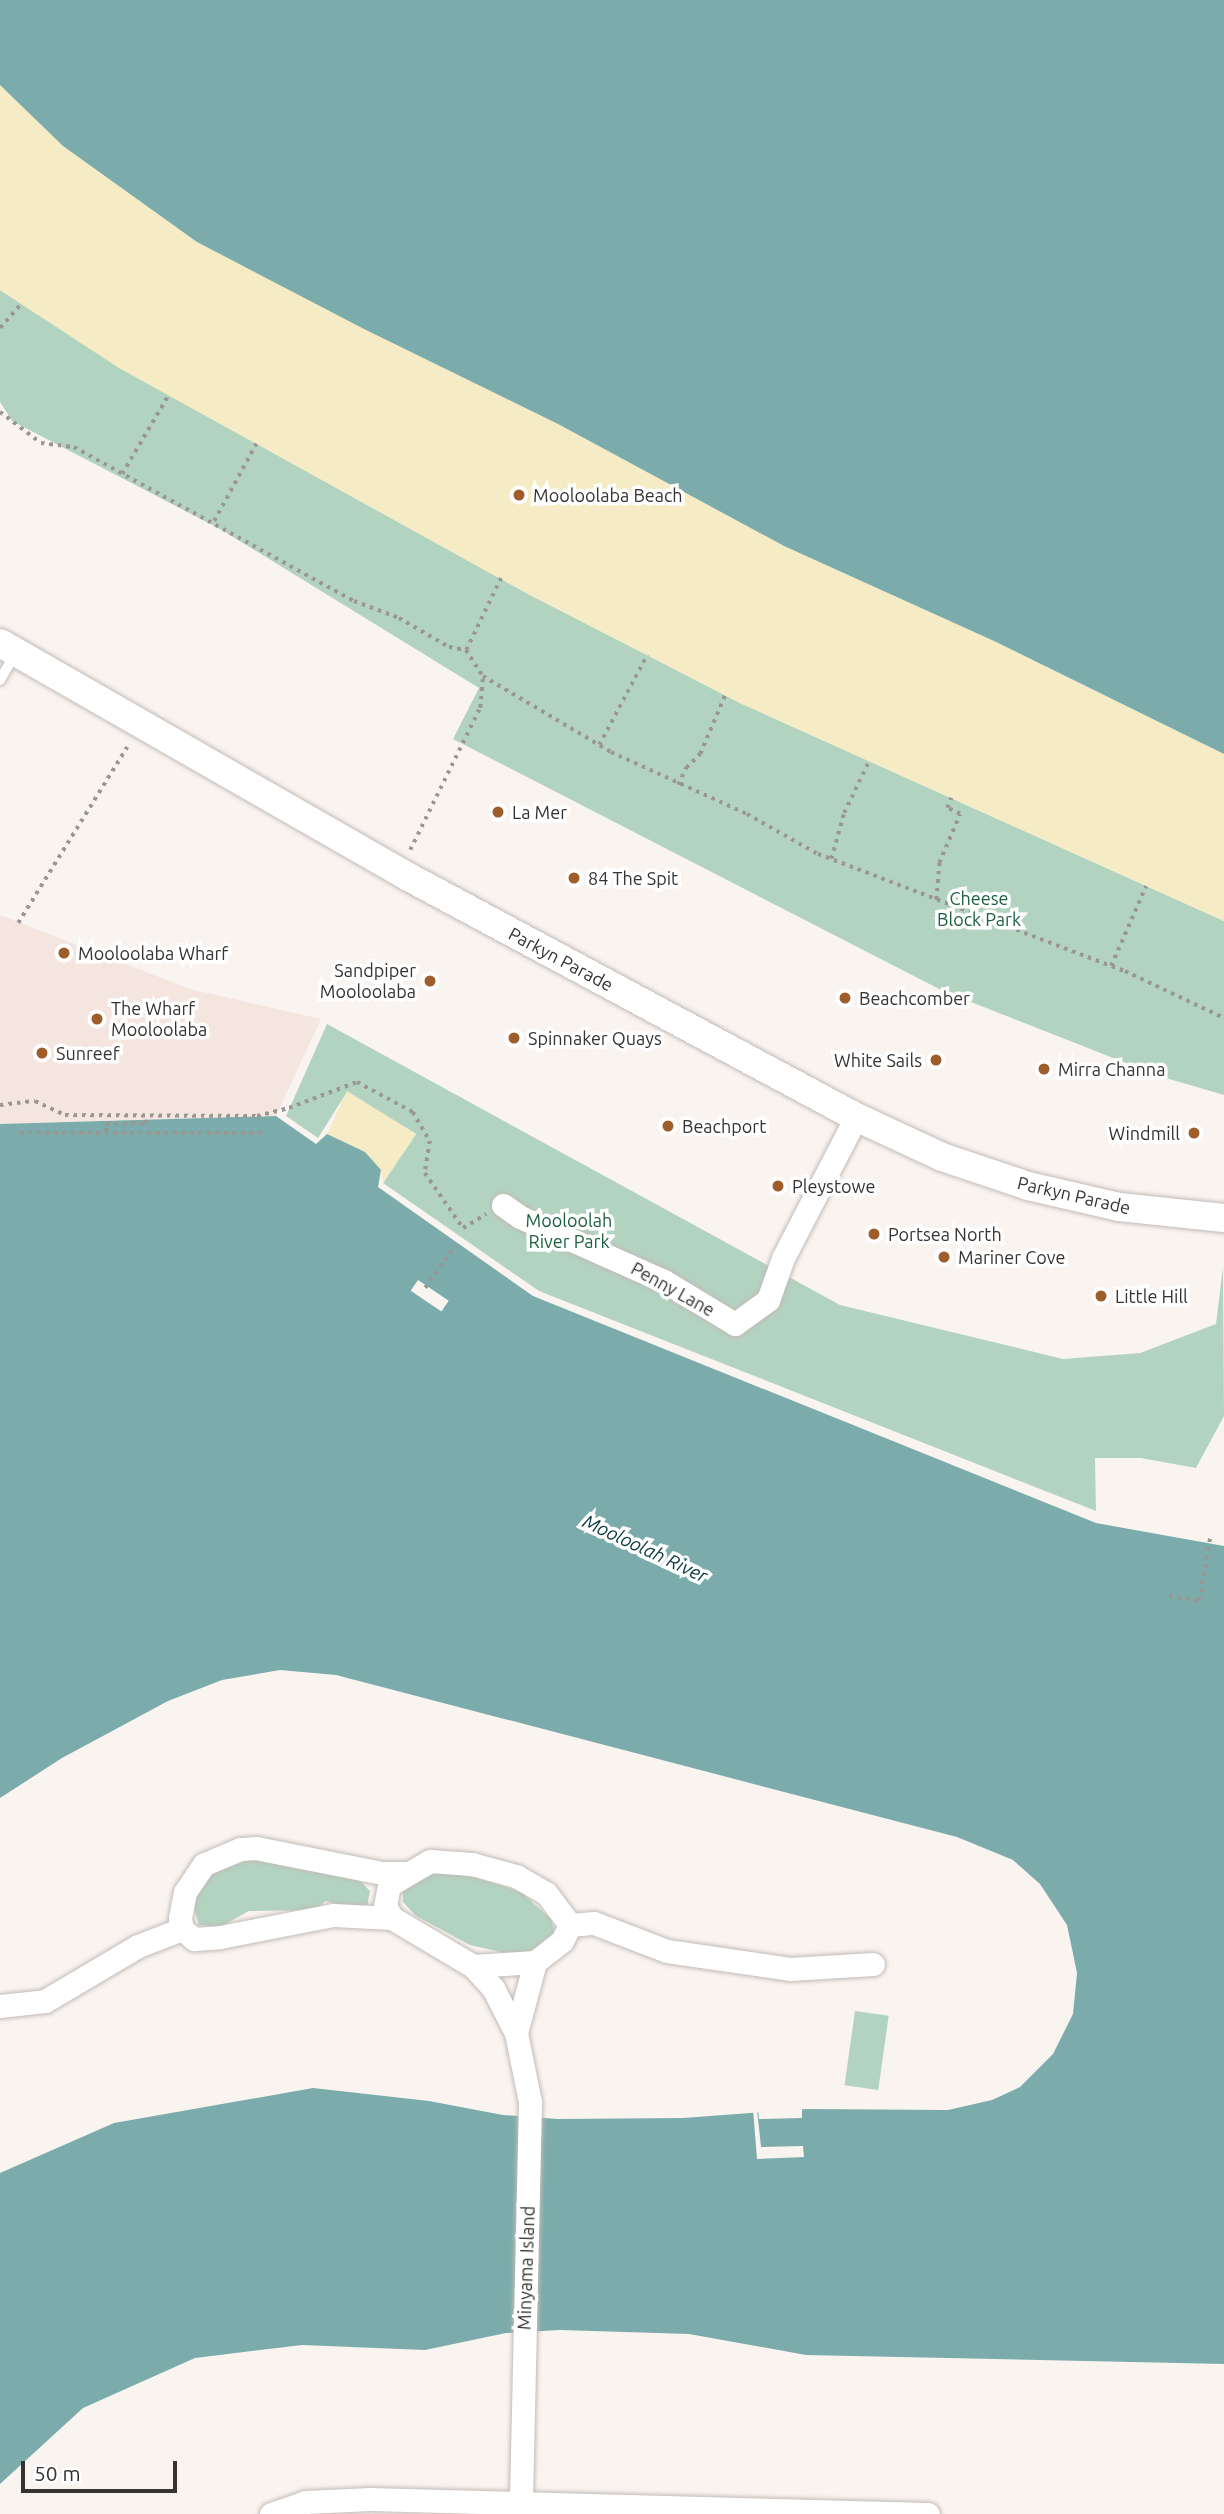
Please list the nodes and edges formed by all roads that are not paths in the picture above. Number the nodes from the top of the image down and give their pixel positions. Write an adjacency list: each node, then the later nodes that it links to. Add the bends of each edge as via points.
1 (8, 647): 2 (lane); 3 (street, Parkyn Parade, via 403,874)
2 (0, 680)
3 (856, 1117): 4 (street, Penny Lane, via 783,1258 768,1300 735,1324 664,1281 520,1217); 5 (street, Parkyn Parade, via 942,1157 1028,1186)
4 (503, 1205)
5 (1150, 1212): 6 (street, Parkyn Parade); 7 (street, Parkyn Parade)
6 (1224, 1218)
7 (1224, 1233)
8 (406, 1873): 9 (street, via 389,1885 384,1897); 10 (street, via 430,1861 472,1864 516,1877 547,1893); 11 (street, via 240,1849 204,1864 186,1892)
9 (392, 1918): 11 (street, Minyama Island, via 333,1915 194,1939); 14 (street, Minyama Island)
10 (570, 1925): 12 (street, via 562,1941); 13 (street, via 594,1923 667,1951 790,1969)
11 (182, 1928): 15 (street, via 138,1946 45,2001)
12 (535, 1962): 14 (street); 16 (street, Minyama Island)
13 (873, 1964)
14 (473, 1966): 16 (street, Minyama Island, via 493,1988)
15 (0, 2006)
16 (516, 2033): 17 (street, Minyama Island, via 530,2102)
17 (521, 2505): 18 (street, via 370,2499 305,2502); 19 (street)
18 (271, 2514)
19 (928, 2514)

